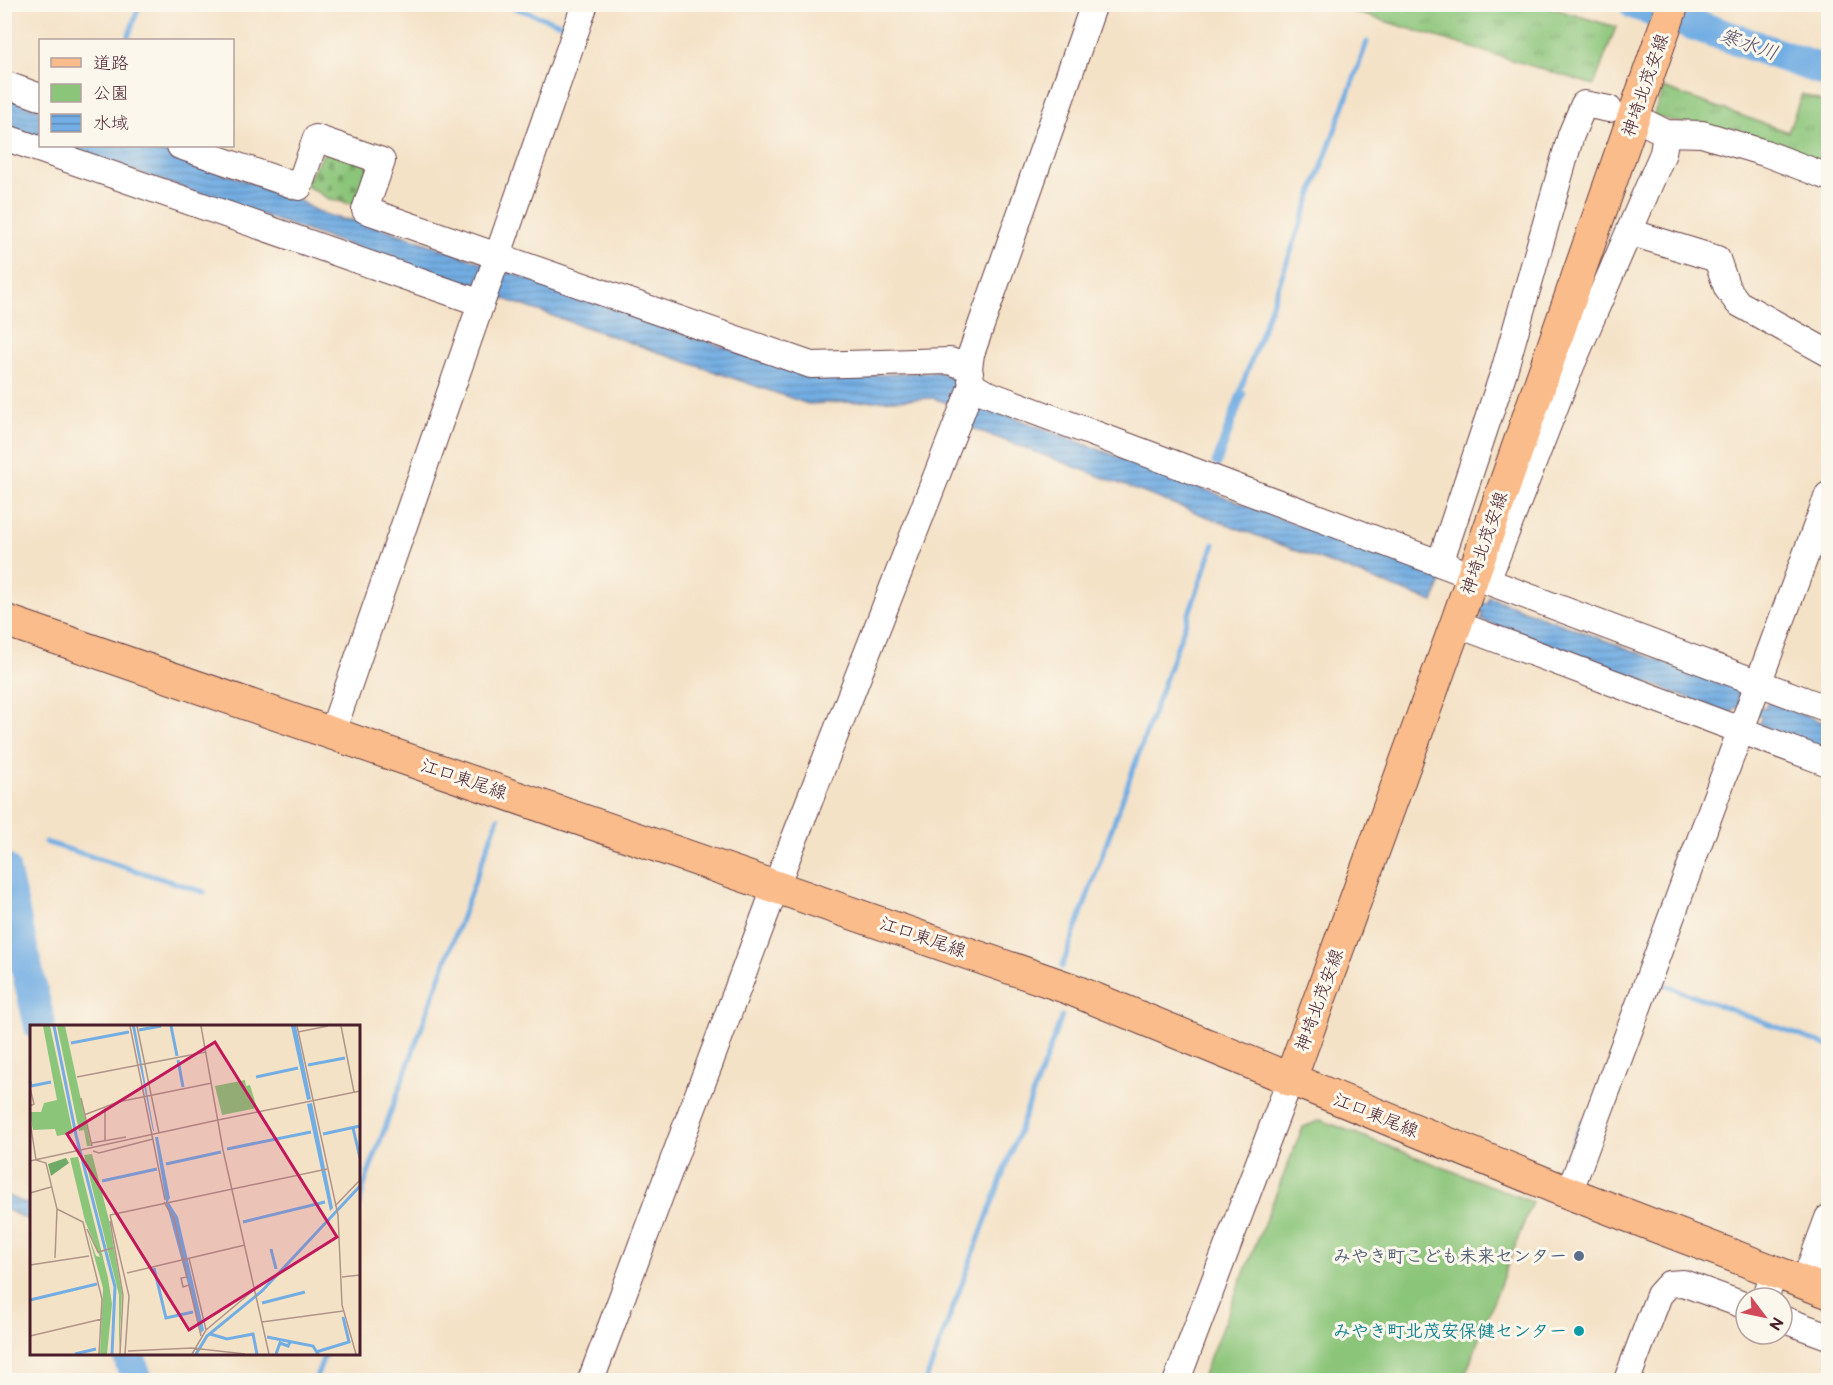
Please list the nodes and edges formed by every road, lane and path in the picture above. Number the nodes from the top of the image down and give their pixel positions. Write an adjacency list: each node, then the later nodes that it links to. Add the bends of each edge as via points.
1 (585, 4): 11 (street)
2 (1094, 4): 13 (street, via 971,354)
3 (1673, 4): 16 (main road, 神埼北茂安線)
4 (4, 84): 5 (street)
5 (39, 97)
6 (1609, 110): 15 (street, via 1584,104 1571,135 1504,371)
7 (4, 137): 11 (street)
8 (183, 147): 11 (street, via 299,187 316,138 382,161 365,210)
9 (1828, 177): 10 (street, via 1702,134 1656,128 1663,153)
10 (1629, 232): 12 (street, via 1717,259 1727,288 1738,303); 16 (street)
11 (489, 280): 13 (street, via 811,364 950,361); 21 (street)
12 (1828, 353)
13 (967, 391): 15 (street, via 983,392); 23 (street)
14 (1828, 495): 19 (street)
15 (1440, 563): 16 (street)
16 (1480, 578): 18 (main road, 神埼北茂安線); 19 (street)
17 (4, 620): 21 (main road, 江口東尾線)
18 (1456, 624): 19 (street); 24 (main road, 神埼北茂安線)
19 (1751, 707): 20 (street); 22 (street); 25 (street)
20 (1828, 709)
21 (332, 733): 23 (main road, 江口東尾線)
22 (1828, 763)
23 (776, 886): 24 (main road, 江口東尾線, via 1068,988); 32 (street)
24 (1290, 1080): 25 (main road, 江口東尾線); 33 (street)
25 (1569, 1192): 27 (main road, 江口東尾線)
26 (1828, 1218): 28 (street)
27 (1770, 1285): 28 (main road, 江口東尾線)
28 (1816, 1288)
29 (1734, 1302): 34 (street, via 1683,1283 1668,1284 1659,1294)
30 (1794, 1323): 31 (street)
31 (1828, 1336)
32 (591, 1380)
33 (1177, 1380)
34 (1627, 1380)

